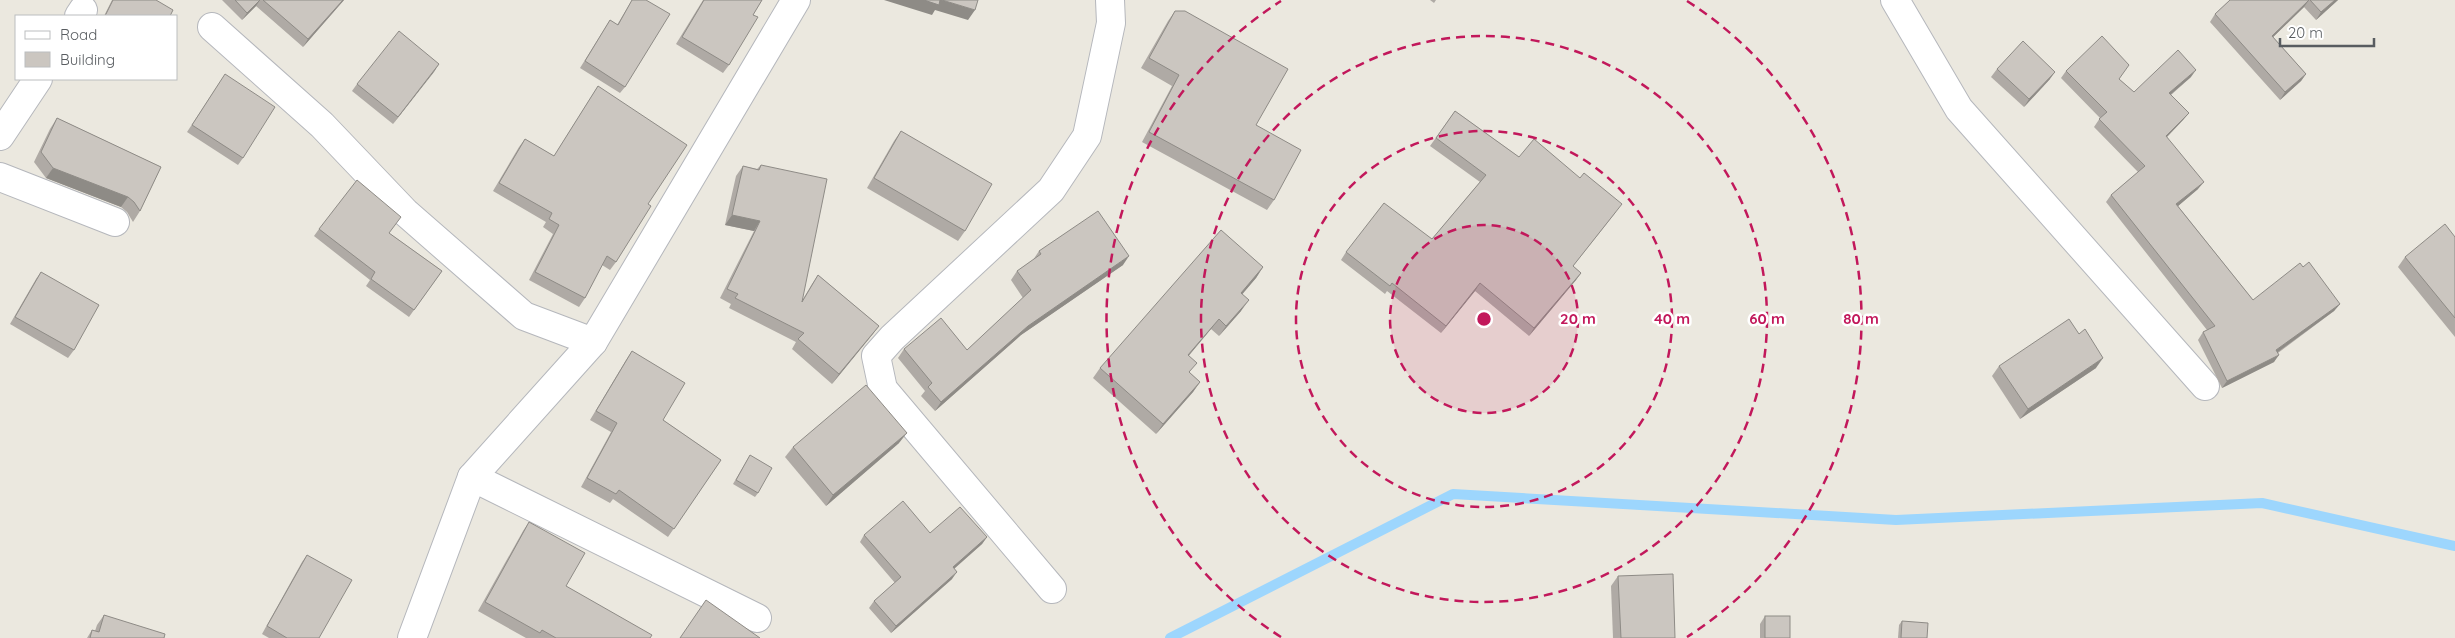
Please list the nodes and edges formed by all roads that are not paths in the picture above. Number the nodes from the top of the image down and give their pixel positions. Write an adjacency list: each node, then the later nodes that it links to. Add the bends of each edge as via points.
1 (796, 0): 9 (street)
2 (1110, 0): 12 (street, via 1111,23 1087,136 1051,190 876,356 882,389)
3 (1895, 0): 10 (street, via 1959,109)
4 (212, 27): 9 (street, via 322,126 405,212 524,316)
5 (37, 80): 6 (street)
6 (0, 136)
7 (0, 177): 8 (street)
8 (115, 222)
9 (592, 342): 11 (street)
10 (2205, 386)
11 (472, 477): 13 (street); 14 (street)
12 (1052, 589)
13 (757, 618)
14 (412, 638)

